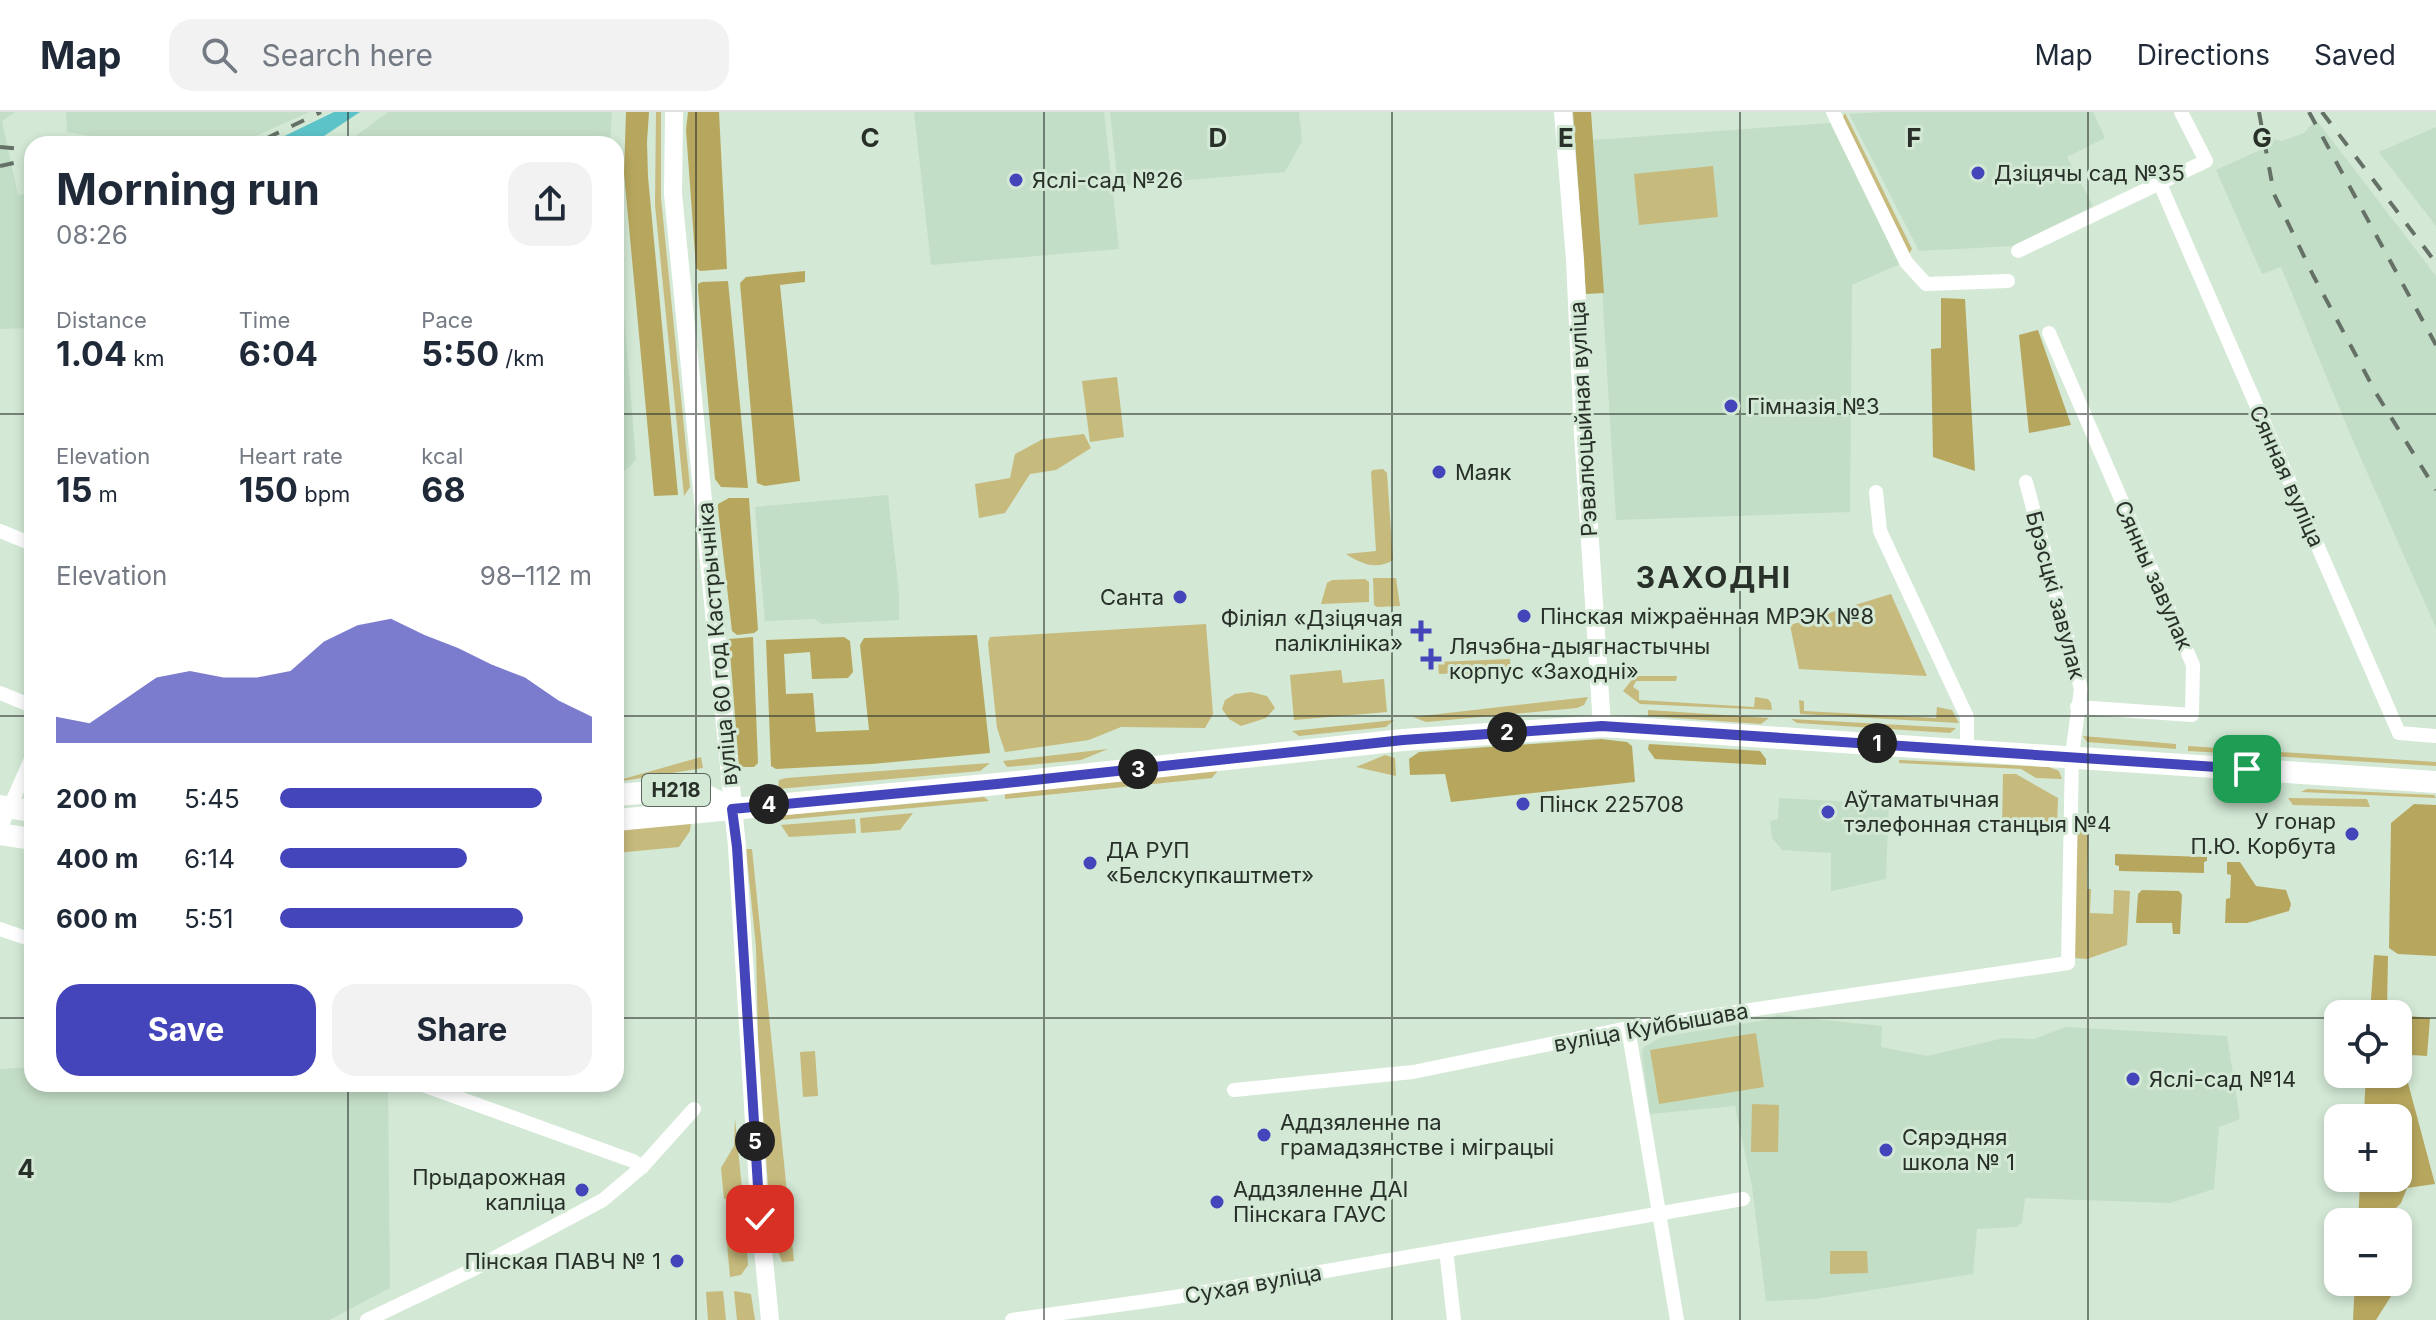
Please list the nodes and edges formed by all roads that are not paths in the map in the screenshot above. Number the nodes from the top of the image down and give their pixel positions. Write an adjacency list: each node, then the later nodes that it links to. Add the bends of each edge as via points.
1 (674, 112): 24 (street, вуліца 60 год Кастрычніка, via 673,194)
2 (1563, 112): 16 (street, Рэвалюцыйная вуліца)
3 (1833, 112): 7 (street, via 1906,262 1926,284)
4 (2181, 112): 5 (street, via 2206,161)
5 (2160, 184): 6 (street); 17 (street, Сянная вуліца, via 2399,733)
6 (2018, 251)
7 (2008, 281)
8 (2049, 333): 15 (street, Сянны завулак, via 2193,665 2192,715)
9 (2026, 482): 15 (street, Брэсцкі завулак, via 2078,674)
10 (1876, 492): 18 (street, via 1880,531 1967,717)
11 (0, 531): 12 (street)
12 (24, 541)
13 (0, 693): 14 (street)
14 (24, 703)
15 (2077, 707): 19 (street, Брэсцкі завулак)
16 (1602, 726): 18 (main road, Н218); 24 (main road, Н218, via 1403,740)
17 (2436, 736)
18 (1967, 749): 19 (main road, Н218)
19 (2072, 755): 21 (main road, Н218); 31 (street, Брэсцкі завулак)
20 (24, 771): 23 (street)
21 (2436, 782)
22 (624, 794): 24 (main road, Н218, via 692,789)
23 (4, 806): 25 (main road); 27 (street)
24 (732, 809): 26 (main road, Н218); 41 (street, вуліца 60 год Кастрычніка)
25 (24, 810)
26 (624, 819)
27 (0, 832): 28 (main road)
28 (24, 837)
29 (0, 929): 30 (street)
30 (24, 937)
31 (2068, 963): 32 (street, вуліца Куйбышава)
32 (1628, 1028): 33 (street, вуліца Куйбышава, via 1413,1072); 38 (street)
33 (1234, 1090)
34 (442, 1092): 36 (street)
35 (694, 1109): 36 (street)
36 (642, 1167): 40 (street, via 603,1200 560,1225)
37 (1743, 1199): 38 (street, Сухая вуліца)
38 (1657, 1212): 39 (street, Сухая вуліца); 44 (street)
39 (1446, 1250): 42 (street, Сухая вуліца); 43 (street)
40 (367, 1320)
41 (770, 1320)
42 (1012, 1320)
43 (1454, 1320)
44 (1677, 1320)

